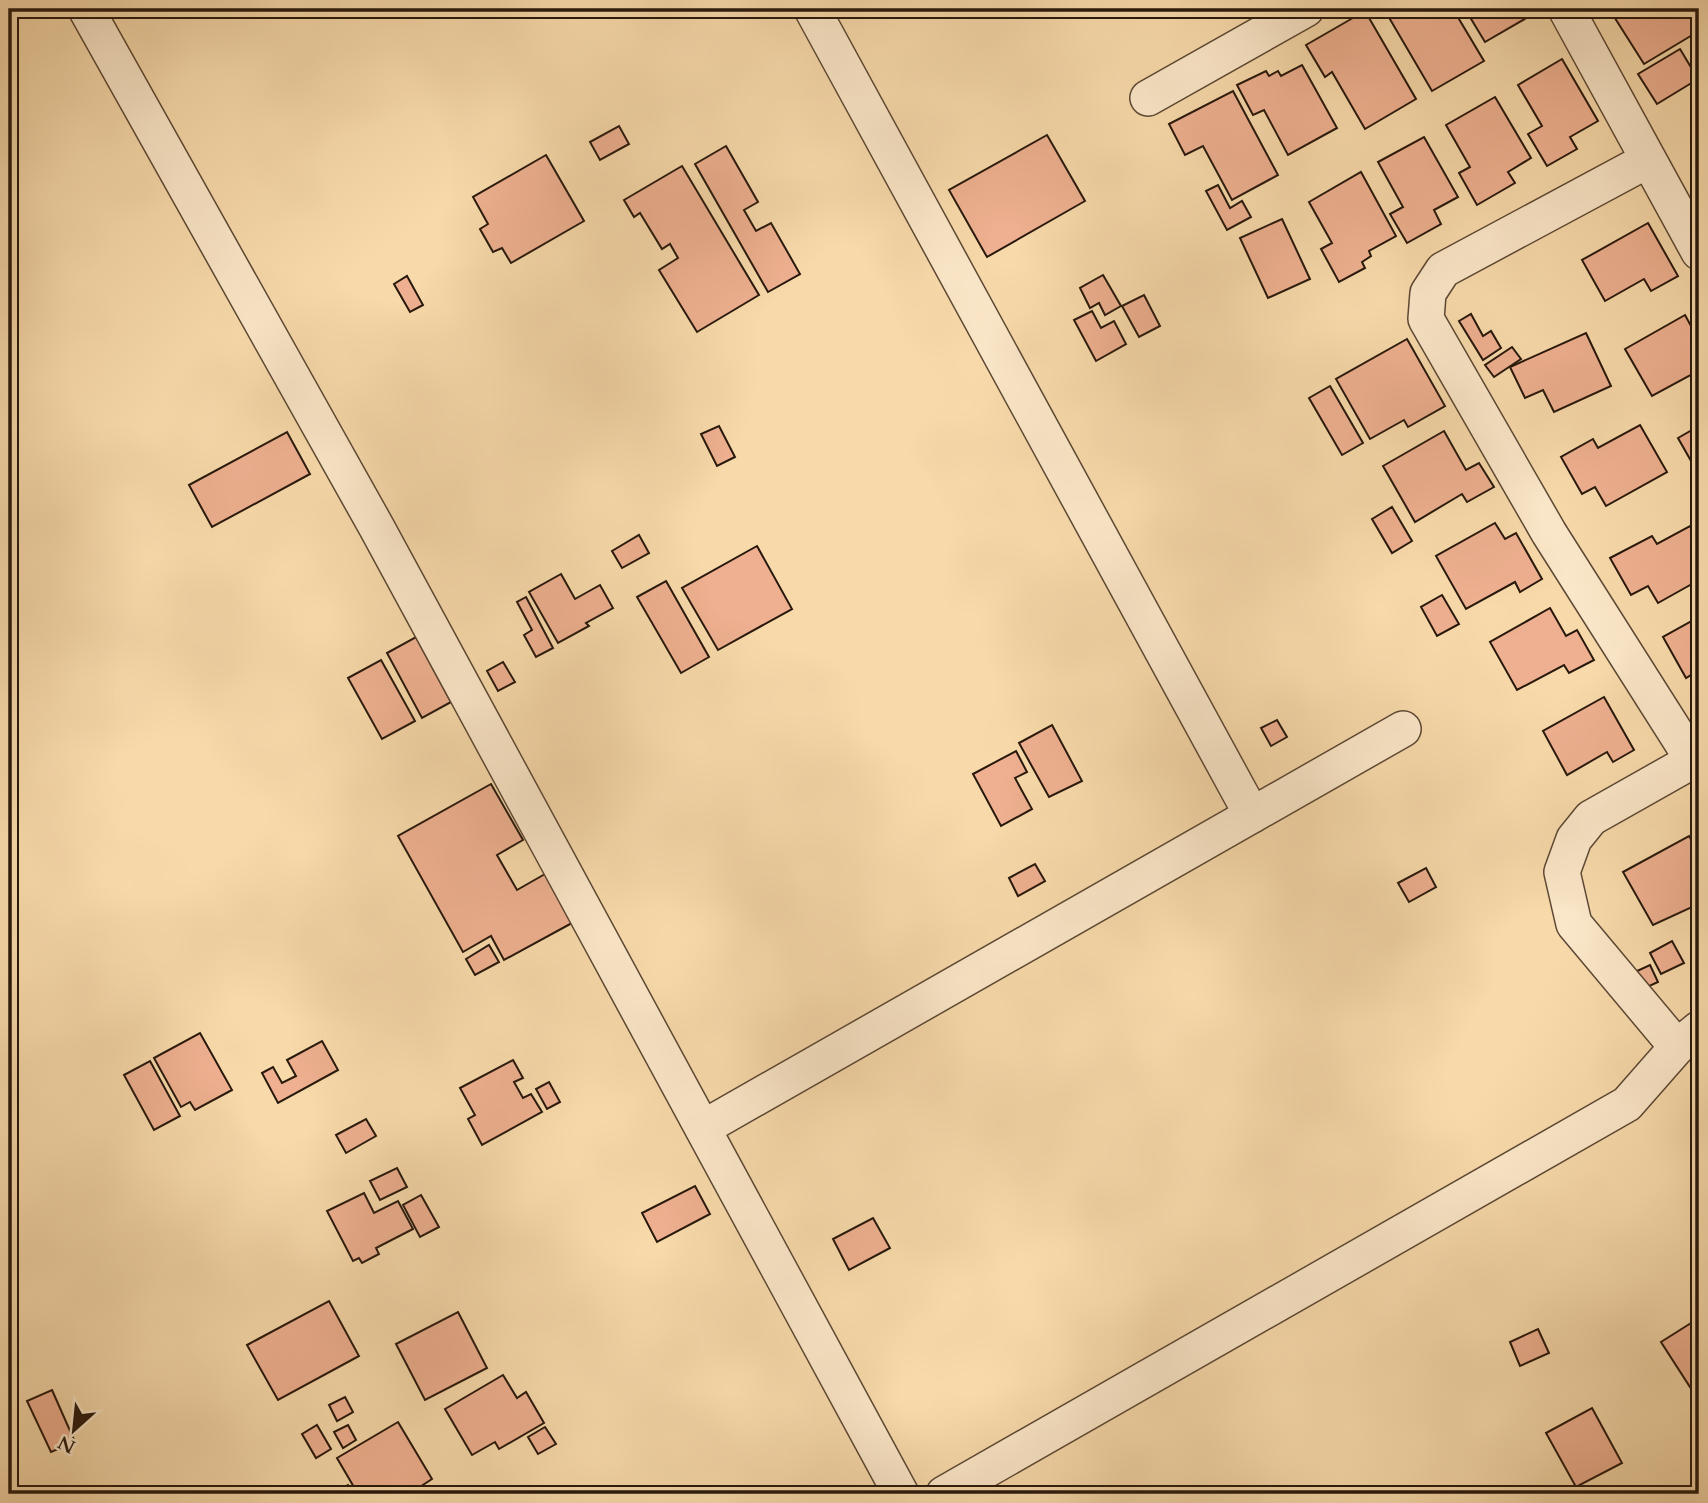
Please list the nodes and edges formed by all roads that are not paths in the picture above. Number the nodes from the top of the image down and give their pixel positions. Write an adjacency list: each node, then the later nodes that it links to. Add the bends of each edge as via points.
1 (86, 9): 12 (street, via 377,528)
2 (812, 9): 10 (street)
3 (1306, 9): 5 (street)
4 (1566, 9): 6 (street)
5 (1148, 98)
6 (1648, 160): 7 (street); 9 (street, via 1443,270 1428,293 1426,319 1549,533)
7 (1699, 252)
8 (1402, 729): 10 (street)
9 (1696, 758): 11 (street, via 1591,818 1574,839 1562,872 1574,924)
10 (1252, 815): 12 (street)
11 (1688, 1038): 14 (street, via 1627,1104)
12 (703, 1128): 13 (street)
13 (901, 1494)
14 (944, 1494)

